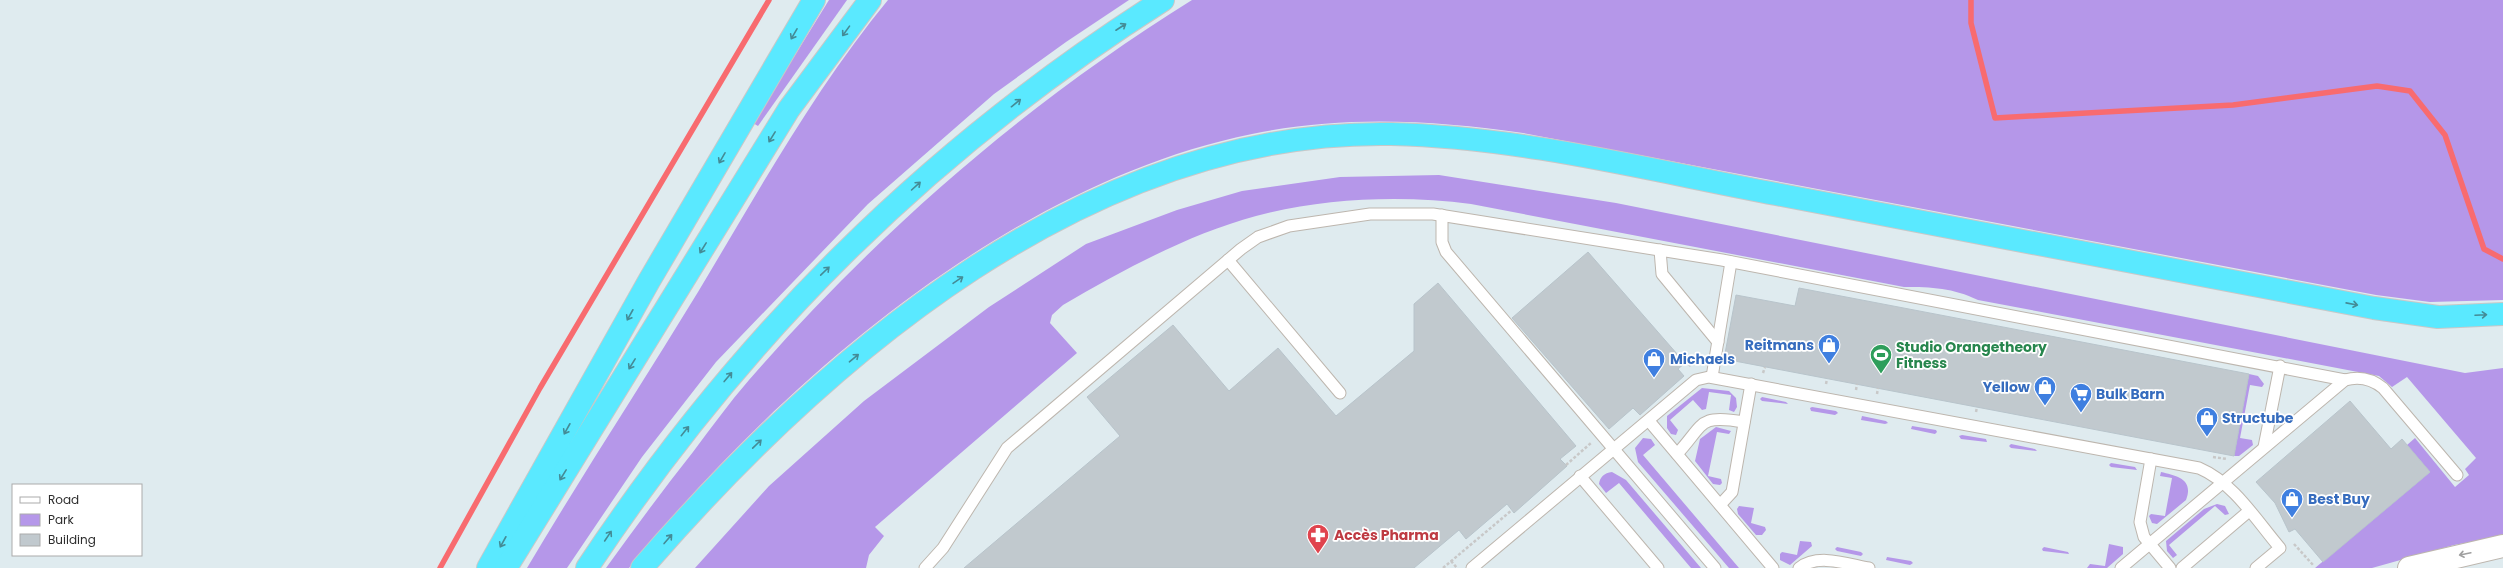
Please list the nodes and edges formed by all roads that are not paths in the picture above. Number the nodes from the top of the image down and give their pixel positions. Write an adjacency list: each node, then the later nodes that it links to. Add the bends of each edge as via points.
1 (814, 0): 28 (highway, one-way to 28, via 650,281)
2 (870, 0): 29 (highway, one-way to 29, via 789,109)
3 (1163, 0): 30 (highway, one-way to 3, via 636,496 704,407 762,338 828,268 926,177 1022,98)
4 (1442, 215): 5 (lane); 6 (lane, via 1370,214 1289,226 1258,237); 18 (lane, via 1441,228 1446,252)
5 (1660, 250): 7 (lane); 9 (lane, via 1662,274)
6 (1228, 260): 14 (lane); 32 (lane, via 1007,448 943,548)
7 (1731, 262): 9 (lane); 10 (lane)
8 (2503, 314): 31 (highway, one-way to 8, via 717,484 804,400 905,318 1008,248 1072,212 1141,181 1228,154 1316,138 1388,134 1466,138 1598,160 2374,308 2438,317)
9 (1718, 342): 11 (lane)
10 (2280, 366): 12 (lane); 17 (lane)
11 (1712, 377): 13 (lane); 15 (lane, via 1696,380)
12 (2345, 380): 17 (lane); 21 (lane, via 2354,378 2372,381 2383,388)
13 (1751, 384): 16 (lane); 20 (lane)
14 (1340, 393)
15 (1649, 421): 18 (lane); 19 (lane)
16 (1744, 422): 19 (lane, via 1721,418 1706,421 1697,428); 24 (lane, via 1732,492)
17 (2264, 447): 23 (lane)
18 (1614, 449): 22 (lane); 35 (lane)
19 (1677, 454): 24 (lane)
20 (2151, 459): 23 (lane, via 2199,468); 26 (lane, via 2140,522)
21 (2456, 475)
22 (1580, 476): 33 (lane); 34 (lane)
23 (2222, 482): 25 (lane); 26 (lane)
24 (1720, 505): 36 (lane)
25 (2249, 511): 41 (lane); 42 (lane, via 2280,548)
26 (2149, 544): 39 (lane); 40 (lane)
27 (2503, 546): 43 (main road, one-way to 43)
28 (488, 568)
29 (506, 568)
30 (587, 568)
31 (642, 568)
32 (925, 568)
33 (1472, 568)
34 (1658, 568)
35 (1715, 568)
36 (1774, 568)
37 (1799, 568): 38 (lane, via 1806,562 1819,560)
38 (1869, 568)
39 (2121, 568)
40 (2170, 568)
41 (2182, 568)
42 (2256, 568)
43 (2409, 568)

